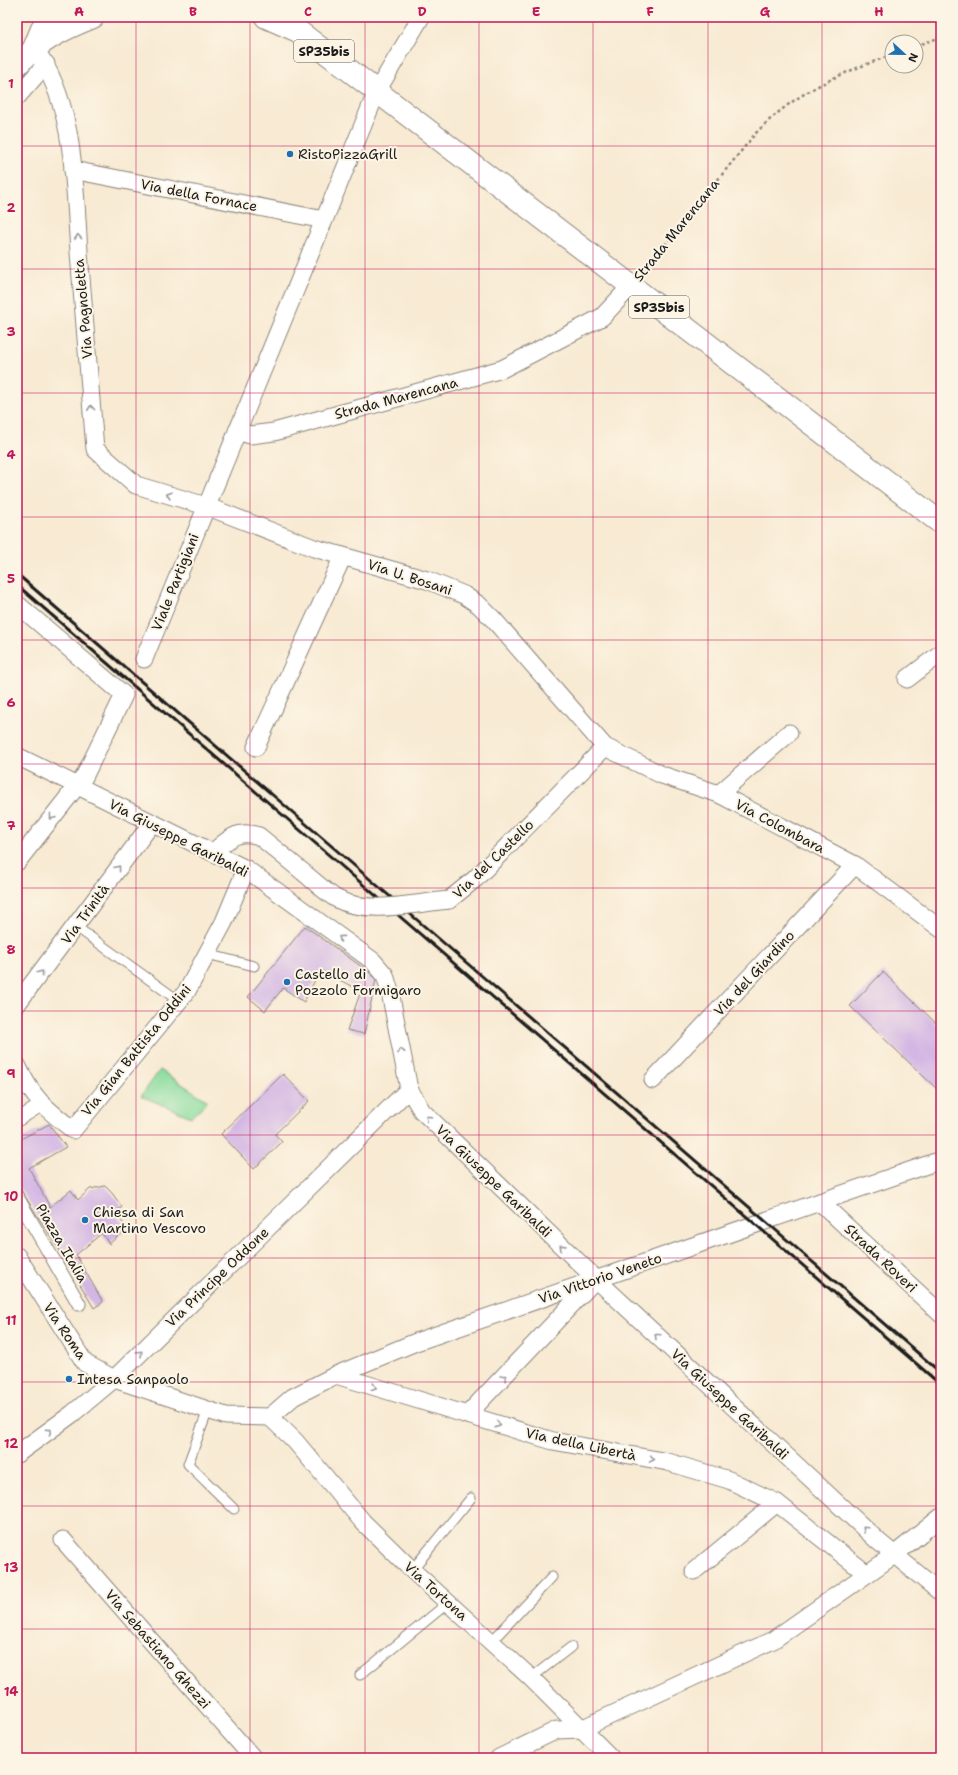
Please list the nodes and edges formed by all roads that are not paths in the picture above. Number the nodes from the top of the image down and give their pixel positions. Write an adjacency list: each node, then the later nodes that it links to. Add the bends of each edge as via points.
1 (93, 17): 4 (main road)
2 (266, 17): 7 (main road, SP35bis, via 298,31)
3 (421, 17): 7 (street, Viale Partigiani)
4 (54, 20): 5 (main road)
5 (40, 56): 6 (main road); 8 (street); 9 (street, Via Pagnoletta, via 53,79 65,117)
6 (17, 65)
7 (377, 91): 10 (street, Viale Partigiani); 11 (main road, SP35bis)
8 (17, 97)
9 (73, 170): 10 (street, Via della Fornace); 13 (street, Via Pagnoletta, one-way to 9, via 136,485 95,449)
10 (324, 220): 12 (street, Viale Partigiani)
11 (631, 286): 12 (street, Strada Marencana, via 602,317 502,369 274,432 250,435); 14 (main road, SP35bis)
12 (237, 431): 13 (street, Viale Partigiani)
13 (206, 506): 15 (street, Via U. Bosani, via 314,548); 18 (street, Viale Partigiani)
14 (941, 523)
15 (343, 556): 21 (street); 22 (street, Via U. Bosani, via 427,580 464,595 479,605)
16 (17, 604): 24 (street, via 124,695 84,777)
17 (941, 653): 19 (street)
18 (144, 660)
19 (907, 679)
20 (789, 733): 25 (street)
21 (256, 747)
22 (605, 747): 25 (street, Via Colombara, via 662,775); 27 (street, Via del Castello, bridge, via 475,879 449,900 366,908 350,905 335,898 259,836 250,833 239,834 227,840)
23 (17, 756): 24 (street, Via Giuseppe Garibaldi)
24 (76, 786): 26 (street, Via Giuseppe Garibaldi); 28 (street, one-way to 28)
25 (719, 794): 29 (street, Via Colombara)
26 (152, 823): 27 (street, Via Giuseppe Garibaldi); 31 (street, Via Trinità, one-way to 26)
27 (213, 852): 30 (street, Via Giuseppe Garibaldi)
28 (17, 862)
29 (855, 865): 32 (street, Via Colombara); 38 (street, Via del Giardino)
30 (246, 869): 33 (street, Via Gian Battista Oddini, via 224,922); 39 (street, Via Giuseppe Garibaldi, one-way to 30, via 385,975 373,961)
31 (75, 926): 35 (lane); 36 (street, Via Trinità, one-way to 31)
32 (941, 929)
33 (207, 954): 34 (lane); 35 (street, Via Gian Battista Oddini)
34 (254, 966)
35 (179, 1001): 40 (street, Via Gian Battista Oddini, via 73,1130)
36 (17, 1004)
37 (17, 1064): 40 (street)
38 (653, 1080)
39 (409, 1089): 46 (street, Via Giuseppe Garibaldi, one-way to 39, via 422,1111); 50 (street, Via Principe Oddone, one-way to 39)
40 (41, 1105): 41 (street)
41 (17, 1120)
42 (941, 1160): 44 (street, Via Vittorio Veneto)
43 (17, 1197): 47 (street, Piazza Italia)
44 (820, 1202): 46 (street, Via Vittorio Veneto); 48 (street, Strada Roveri)
45 (17, 1256): 50 (street, Via Roma, via 85,1363)
46 (596, 1279): 49 (street, Via Vittorio Veneto, via 416,1342); 52 (street, one-way to 46); 60 (street, Via Giuseppe Garibaldi, one-way to 46)
47 (79, 1304)
48 (941, 1314)
49 (336, 1375): 52 (street, Via della Libertà, one-way to 52); 53 (street, Via Vittorio Veneto, via 293,1398)
50 (114, 1379): 51 (street, Via Roma); 54 (street, Via Principe Oddone, one-way to 50)
51 (208, 1410): 53 (street, Via Roma, via 226,1416); 57 (lane, via 188,1464)
52 (467, 1415): 56 (street, Via della Libertà, one-way to 56, via 552,1441 668,1462 729,1480)
53 (270, 1417): 61 (street, Via Tortona, via 296,1442 363,1522)
54 (17, 1454)
55 (471, 1498): 61 (lane)
56 (777, 1504): 62 (street); 63 (street, Via della Libertà)
57 (234, 1509)
58 (941, 1517): 60 (street)
59 (63, 1540): 72 (street, Via Sebastiano Ghezzi)
60 (894, 1555): 63 (street); 65 (street, Via Giuseppe Garibaldi)
61 (412, 1570): 66 (street, Via Tortona)
62 (694, 1571)
63 (867, 1574): 71 (street, via 773,1640)
64 (552, 1577): 67 (lane)
65 (941, 1593)
66 (449, 1602): 67 (street, Via Tortona); 69 (lane)
67 (492, 1642): 70 (street, Via Tortona)
68 (571, 1647): 70 (lane)
69 (360, 1675)
70 (531, 1678): 71 (street, Via Tortona)
71 (581, 1729): 73 (street, via 557,1730); 74 (street, Via Tortona)
72 (253, 1758)
73 (499, 1758)
74 (611, 1758)

